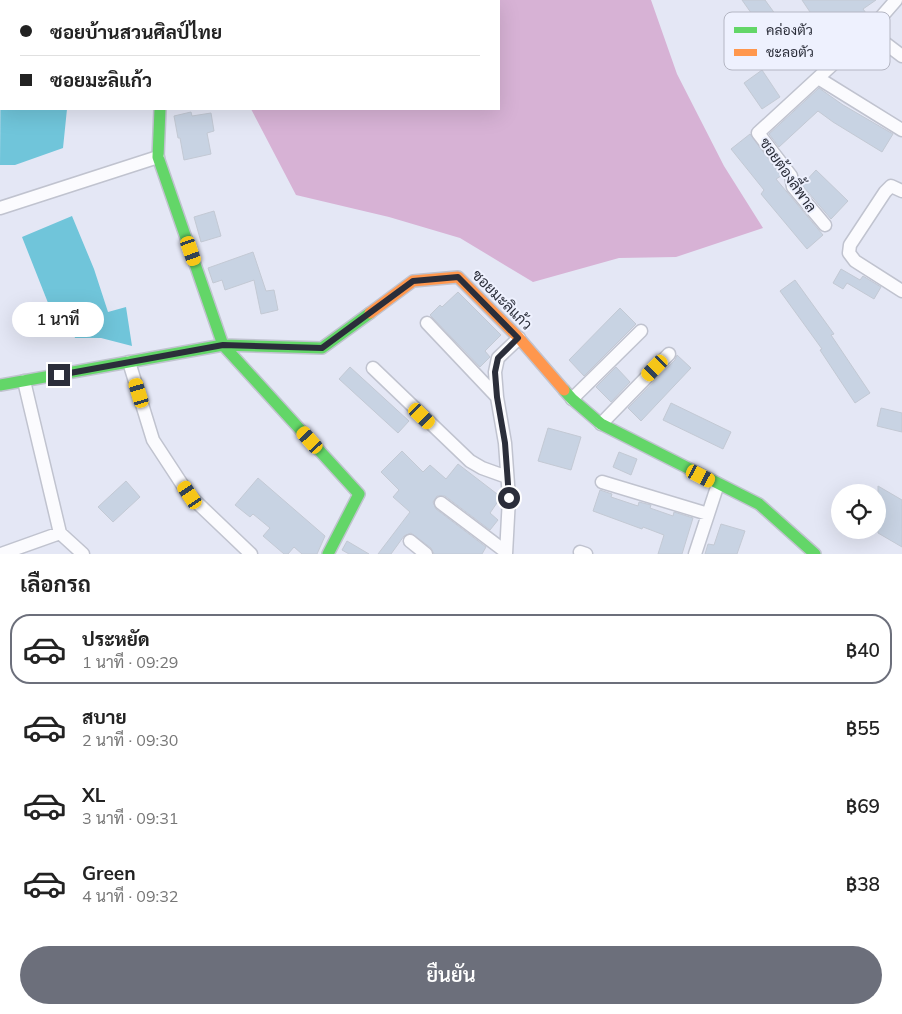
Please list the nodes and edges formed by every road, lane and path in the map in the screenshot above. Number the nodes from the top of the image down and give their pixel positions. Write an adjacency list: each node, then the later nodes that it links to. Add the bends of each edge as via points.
1 (896, 0): 2 (street, ซอยต้องลี้พาล)
2 (886, 12)
3 (890, 47): 4 (street)
4 (902, 56)
5 (827, 70): 6 (street, ซอยต้องลี้พาล)
6 (818, 78): 8 (street); 12 (street, ซอยต้องลี้พาล, via 758,133)
7 (160, 110): 9 (street)
8 (902, 130)
9 (158, 157): 11 (street); 17 (street)
10 (902, 191): 13 (street, via 891,186 885,192 850,245 849,252 855,261)
11 (0, 208)
12 (825, 225)
13 (902, 291)
14 (427, 323): 23 (street)
15 (641, 331): 24 (street)
16 (518, 338): 17 (street, ซอยมะลิแก้ว, via 458,277 413,281 322,348); 23 (street, via 498,358 495,372); 24 (street, ซอยมะลิแก้ว)
17 (223, 345): 19 (street, ซอยมะลิแก้ว); 37 (street, via 359,494)
18 (669, 354): 25 (street)
19 (129, 362): 21 (street, ซอยมะลิแก้ว); 36 (street, via 153,440 190,495)
20 (373, 368): 26 (street, via 470,461)
21 (24, 381): 22 (street, ซอยมะลิแก้ว); 31 (street)
22 (0, 385)
23 (497, 397): 26 (street)
24 (572, 400): 25 (street, ซอยมะลิแก้ว)
25 (601, 424): 28 (street, ซอยมะลิแก้ว)
26 (507, 477): 33 (street)
27 (602, 482): 30 (street)
28 (718, 484): 30 (street); 40 (street, ซอยมะลิแก้ว, via 759,504)
29 (441, 503): 33 (street)
30 (708, 514): 39 (street)
31 (60, 533): 34 (street); 35 (street)
32 (410, 541): 38 (street)
33 (506, 553)
34 (1, 554)
35 (83, 554)
36 (251, 554)
37 (328, 554)
38 (426, 554)
39 (695, 554)
40 (816, 554)

